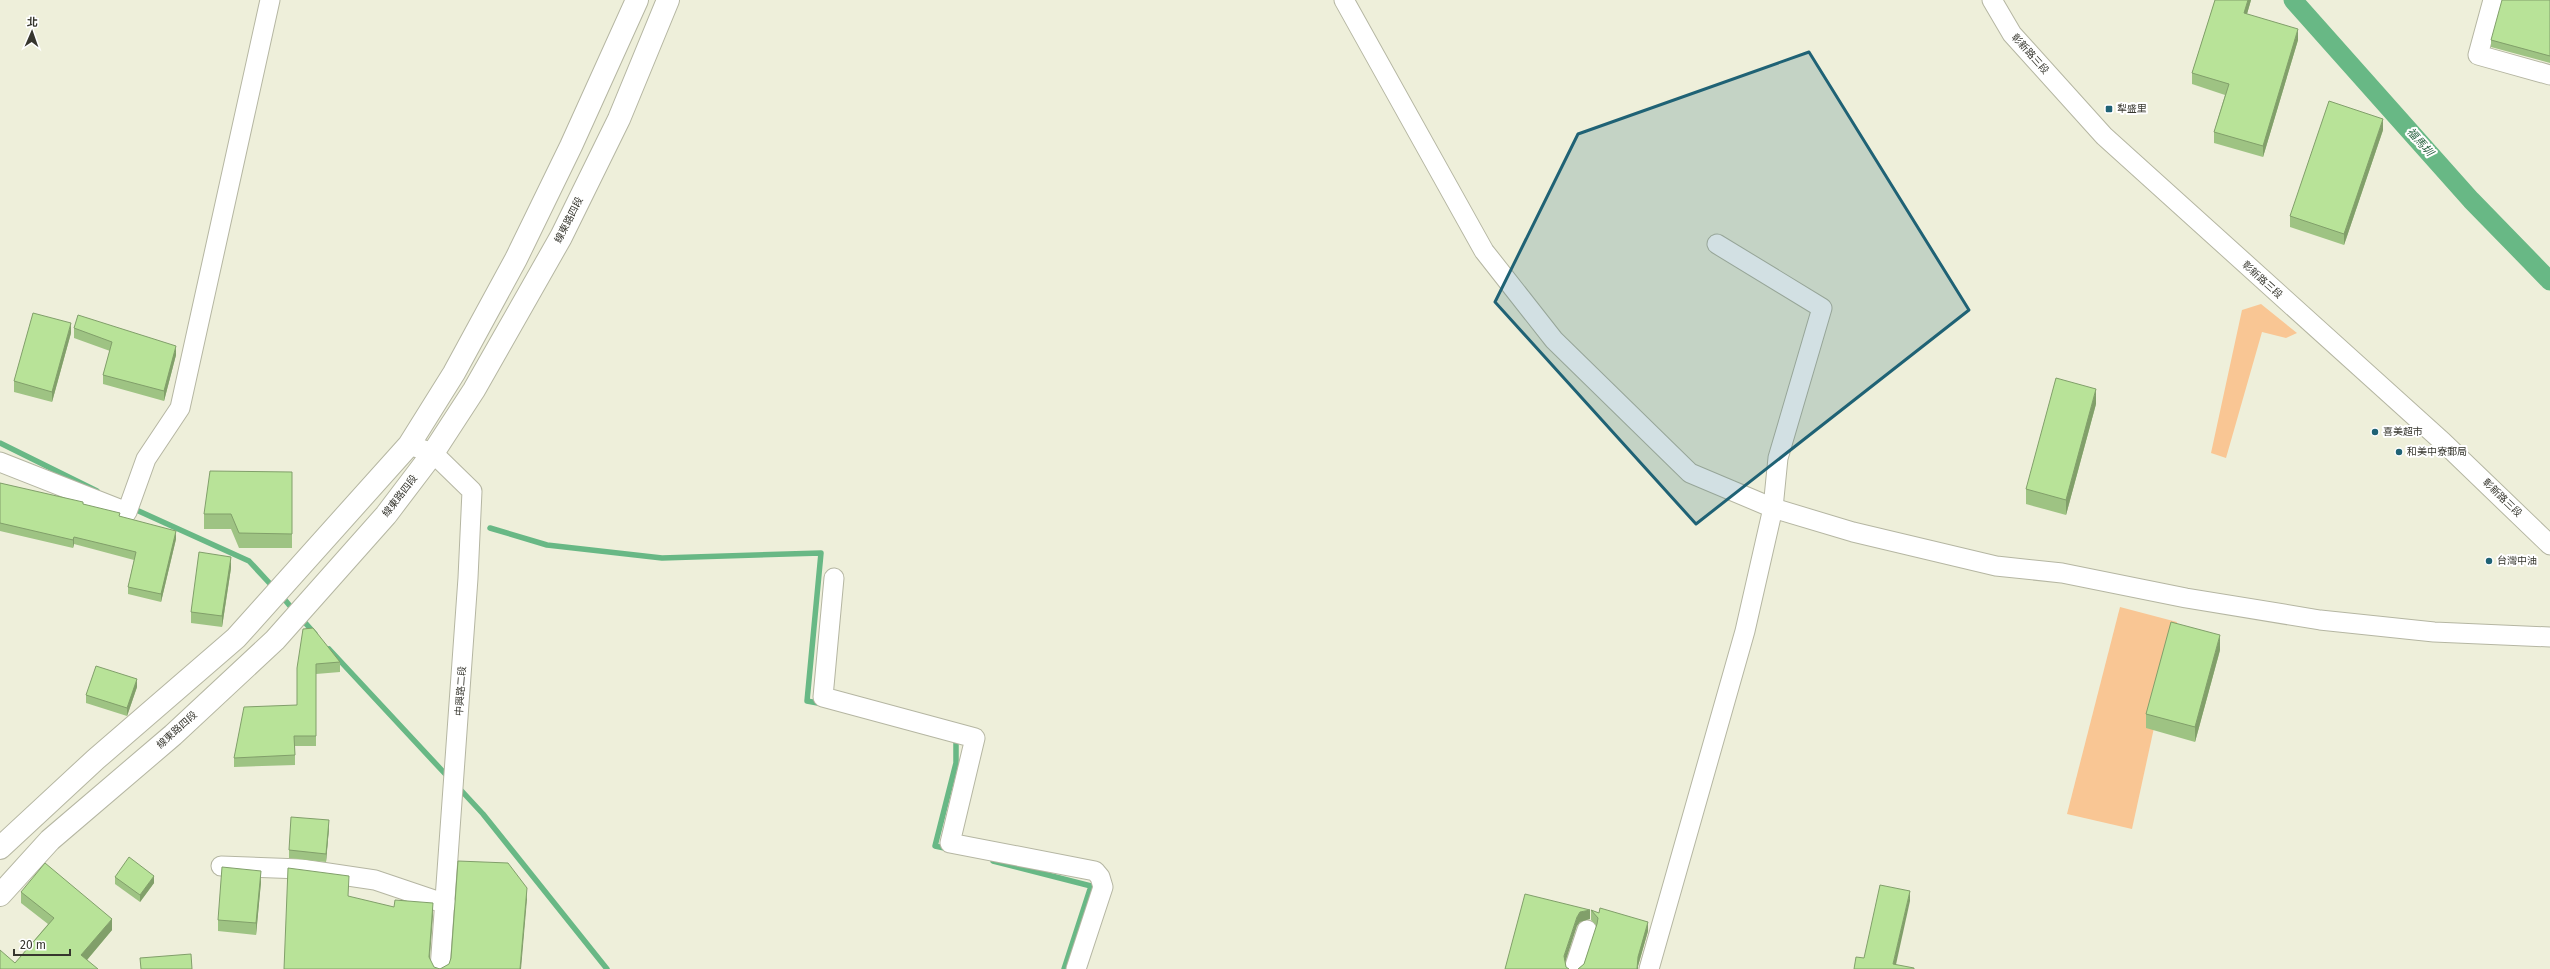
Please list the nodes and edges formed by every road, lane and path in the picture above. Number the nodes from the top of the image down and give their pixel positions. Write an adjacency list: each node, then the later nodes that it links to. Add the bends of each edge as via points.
1 (270, 0): 11 (street, via 180,408 146,459 127,512)
2 (637, 0): 9 (main road, via 516,259 454,373)
3 (668, 0): 10 (main road, 線東路四段, via 619,119 561,237 474,390)
4 (1344, 0): 12 (street, via 1484,251 1554,340 1690,473)
5 (1992, 0): 13 (street, 彰新路三段, via 2012,34 2104,136 2443,442)
6 (2492, 0): 7 (street, via 2478,55)
7 (2550, 75)
8 (1717, 244): 12 (street, via 1822,308 1778,458)
9 (409, 445): 10 (street, 中興路二段); 16 (main road, via 236,638 96,759)
10 (433, 453): 18 (main road, 線東路四段, via 386,515 275,640 172,735 50,840); 19 (street, 中興路二段, via 472,491)
11 (0, 462)
12 (1773, 508): 15 (street, via 1853,532 1996,566 2062,573 2235,607 2320,620 2434,632); 24 (street, via 1745,631)
13 (2550, 545)
14 (834, 578): 22 (street, via 823,697 975,738 950,842 1095,871 1103,887)
15 (2550, 637)
16 (0, 848)
17 (221, 866): 19 (street, via 301,869 375,880)
18 (0, 895)
19 (446, 904): 21 (street, 中興路二段)
20 (1587, 930): 23 (street)
21 (440, 969)
22 (1076, 969)
23 (1574, 969)
24 (1649, 969)

